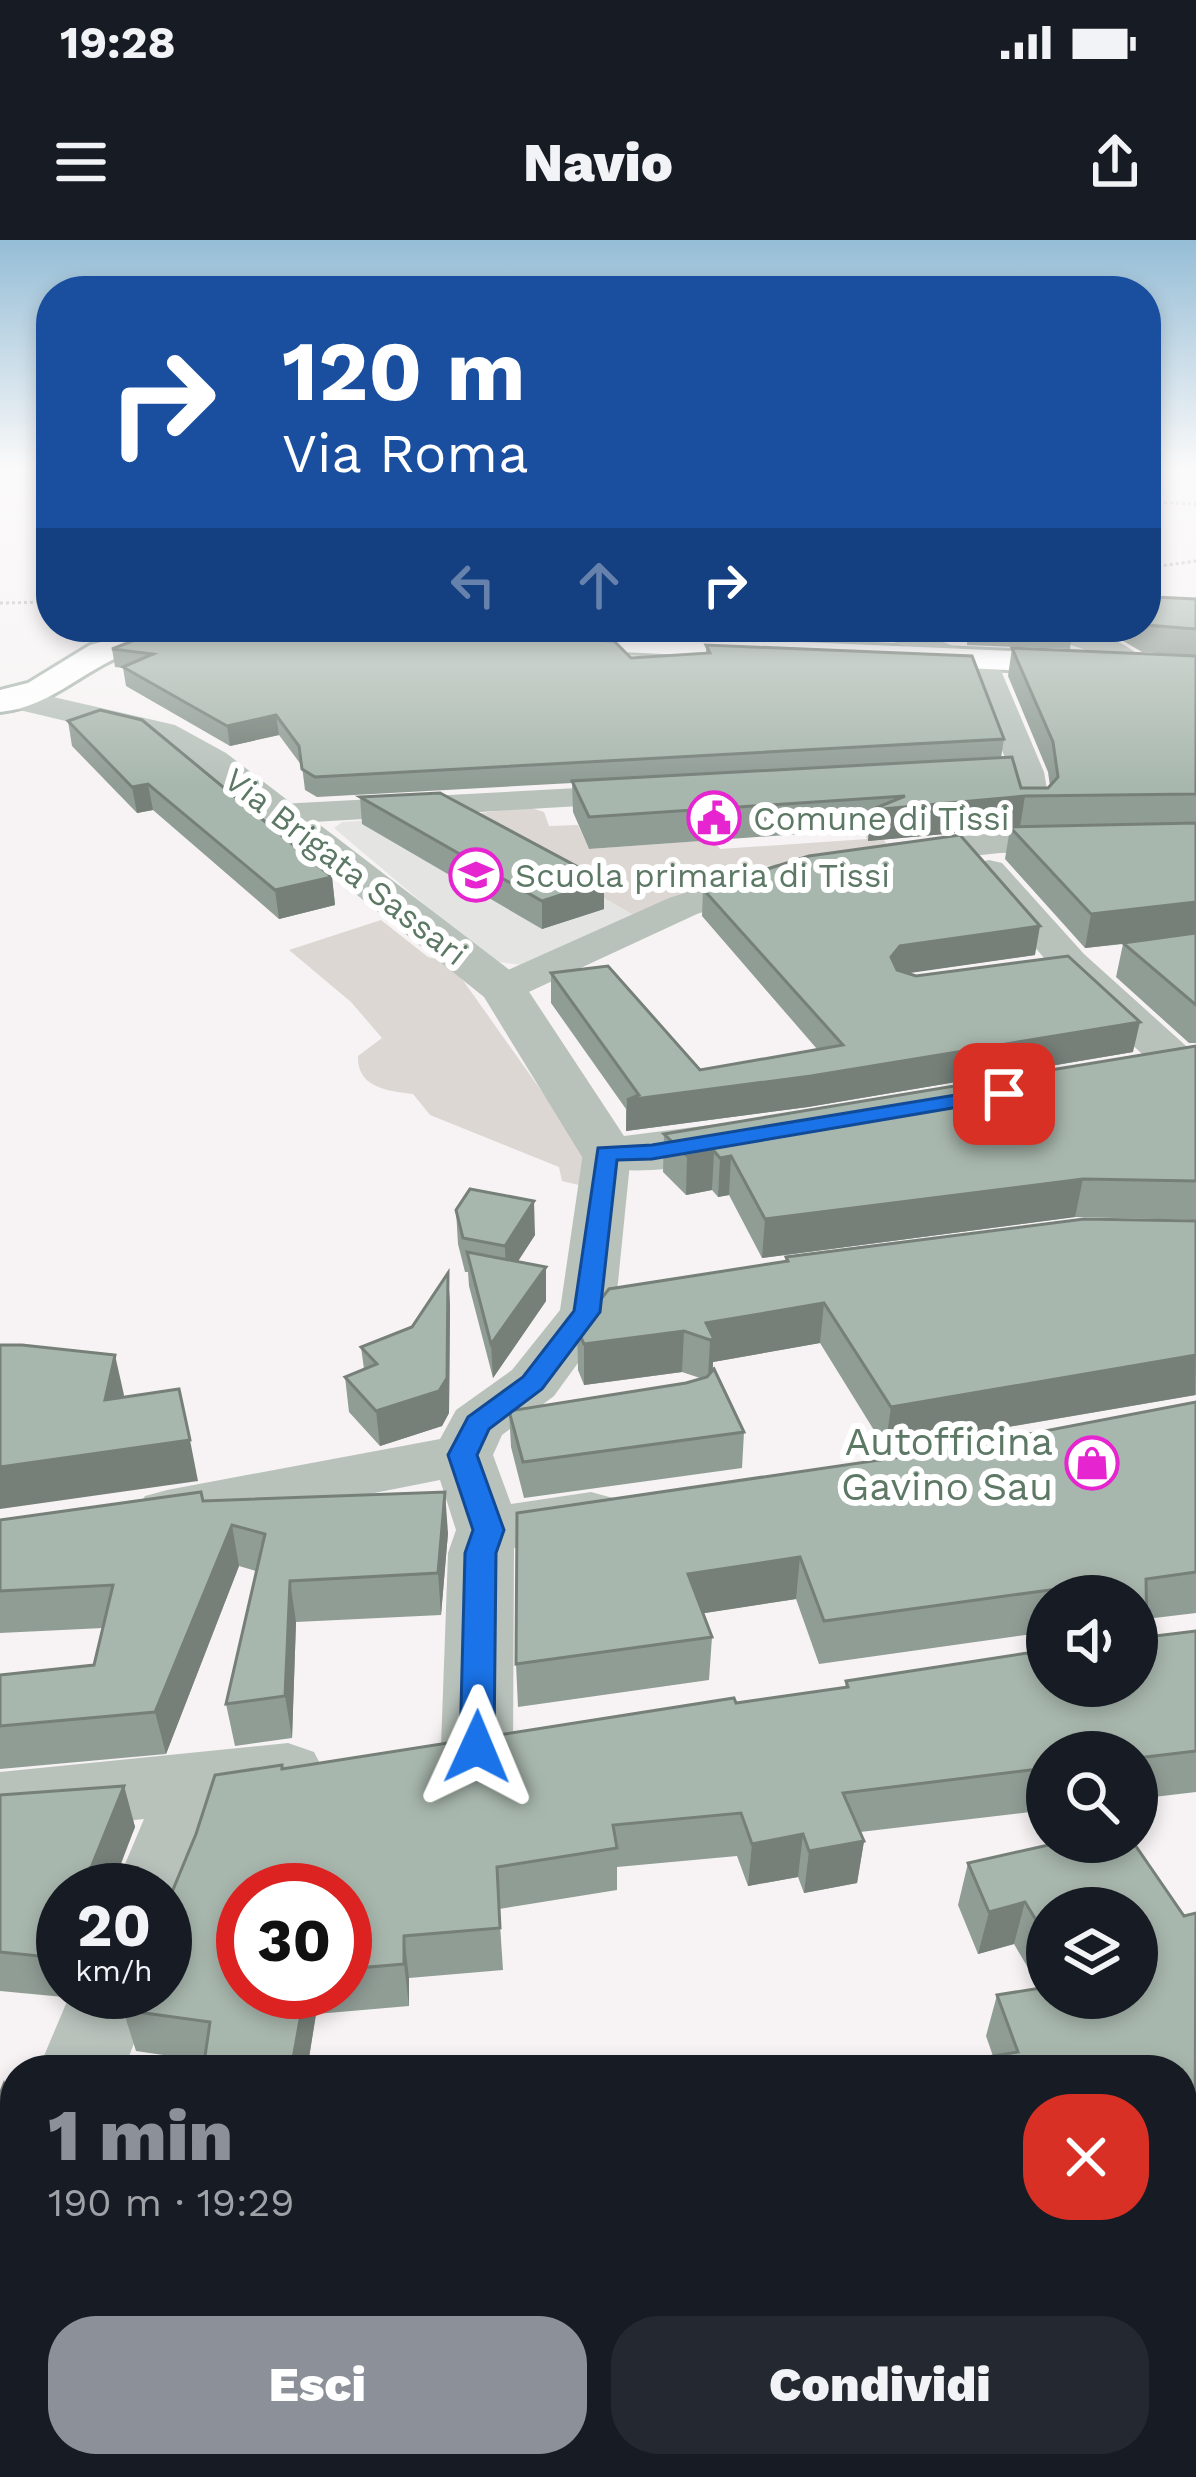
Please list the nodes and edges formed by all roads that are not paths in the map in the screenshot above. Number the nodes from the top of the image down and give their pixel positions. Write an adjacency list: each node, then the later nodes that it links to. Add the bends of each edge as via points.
1 (142, 642): 8 (main road, via 80,662)
2 (575, 642): 5 (main road)
3 (923, 642): 5 (street)
4 (1090, 642): 6 (street)
5 (974, 660): 6 (main road); 9 (street)
6 (1136, 667): 7 (main road)
7 (1196, 670)
8 (12, 701): 12 (street, Via Brigata Sassari, via 162,733)
9 (1027, 772): 10 (street); 14 (street)
10 (980, 775)
11 (675, 792): 12 (street)
12 (280, 814): 21 (street, Via Brigata Sassari)
13 (1196, 839): 14 (street)
14 (1038, 842): 15 (street)
15 (967, 845): 16 (street); 19 (street)
16 (849, 860)
17 (806, 867): 21 (street, via 683,906)
18 (1125, 958): 19 (street)
19 (1070, 963): 20 (street); 23 (street)
20 (1025, 970)
21 (503, 988): 27 (street, Via Brigata Sassari)
22 (1153, 996): 23 (street)
23 (1109, 1003): 24 (street)
24 (1188, 1063): 25 (street)
25 (1113, 1075)
26 (809, 1128): 27 (street)
27 (607, 1153): 29 (street, via 608,1308)
28 (591, 1408): 29 (street)
29 (470, 1439): 31 (street, via 216,1505); 32 (street)
30 (637, 1507): 32 (street)
31 (108, 1521)
32 (488, 1530): 34 (street)
33 (548, 1736): 34 (street)
34 (477, 1747): 35 (street)
35 (194, 1787): 36 (street); 37 (street)
36 (0, 1803)
37 (164, 1863)
38 (101, 2019): 39 (street)
39 (87, 2055)

